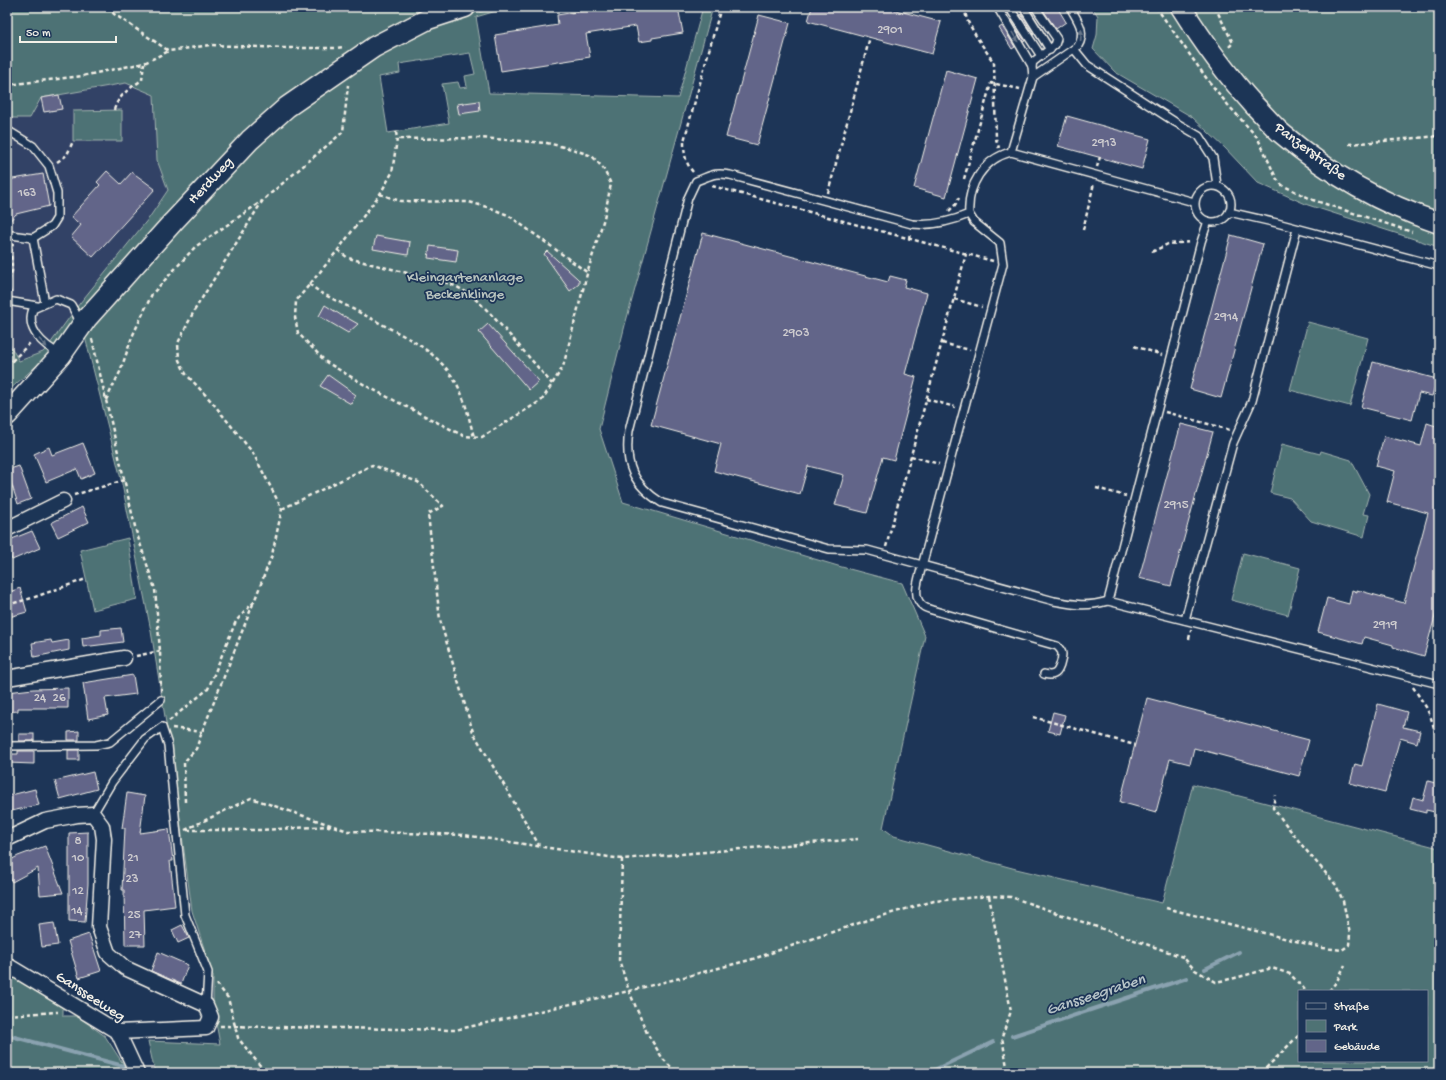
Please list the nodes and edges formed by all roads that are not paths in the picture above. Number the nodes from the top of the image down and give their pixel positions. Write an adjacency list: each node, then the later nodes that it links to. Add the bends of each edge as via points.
1 (1000, 7): 11 (lane, one-way to 11, via 999,10)
2 (1009, 7): 10 (lane)
3 (1022, 7): 9 (lane)
4 (1035, 7): 9 (lane, via 1056,39)
5 (1070, 7): 8 (lane, one-way to 5, via 1082,35 1081,27)
6 (1181, 7): 20 (street, Panzerstraße, via 1232,81 1281,133 1326,167 1379,200)
7 (471, 10): 28 (street, Herdweg, via 428,19 374,47 348,56 250,140)
8 (1074, 49): 12 (lane); 15 (lane, via 1087,65 1199,136 1213,158)
9 (1050, 50): 10 (lane)
10 (1041, 56): 11 (lane)
11 (1032, 66): 12 (lane)
12 (1033, 78): 14 (lane)
13 (7, 130): 23 (lane, via 33,146 49,166 57,193 57,218 52,226)
14 (1011, 152): 16 (lane); 18 (lane, via 1001,154 984,166 976,178 968,203)
15 (1217, 185): 16 (lane, via 1200,190); 17 (lane, via 1224,189 1231,199)
16 (1194, 202): 19 (lane, via 1195,210 1200,217)
17 (1229, 212): 19 (lane, via 1216,222); 21 (lane)
18 (968, 214): 33 (lane, via 1000,243 1003,264); 33 (lane, via 935,224 912,224 730,175 711,174 698,181 688,198 627,445 632,474 645,490 662,503 829,549 867,550)
19 (1208, 221): 34 (lane)
20 (1439, 223)
21 (1297, 228): 24 (lane); 35 (lane, via 1252,401 1233,443)
22 (13, 236): 23 (lane)
23 (33, 238): 26 (lane)
24 (1439, 266)
25 (10, 302): 27 (lane)
26 (45, 303): 27 (lane); 28 (lane, via 56,299 72,305)
27 (37, 306): 29 (lane, one-way to 29, via 30,316 31,325 47,348)
28 (85, 322): 29 (street, Herdweg)
29 (61, 355): 30 (street, Herdweg)
30 (7, 415)
31 (63, 501): 32 (street)
32 (7, 529)
33 (922, 566): 34 (lane, via 1076,606); 37 (lane, via 917,590 918,600 923,607 1057,646 1062,655 1058,670 1051,676)
34 (1108, 601): 35 (lane)
35 (1185, 620): 39 (lane)
36 (124, 658): 38 (street)
37 (1044, 674)
38 (7, 678)
39 (1439, 684)
40 (161, 700): 41 (lane, via 110,742 96,745)
41 (7, 746)
42 (93, 814): 43 (street, via 45,821); 45 (street, via 102,826 104,839 99,927 108,953 125,968); 45 (lane, via 112,782 145,739 162,727 168,745 185,915 208,972)
43 (7, 839)
44 (7, 965): 46 (street, Gansseeweg)
45 (206, 1005): 46 (street, via 211,1017 206,1028)
46 (118, 1032): 47 (street, Gansseeweg)
47 (137, 1073)

